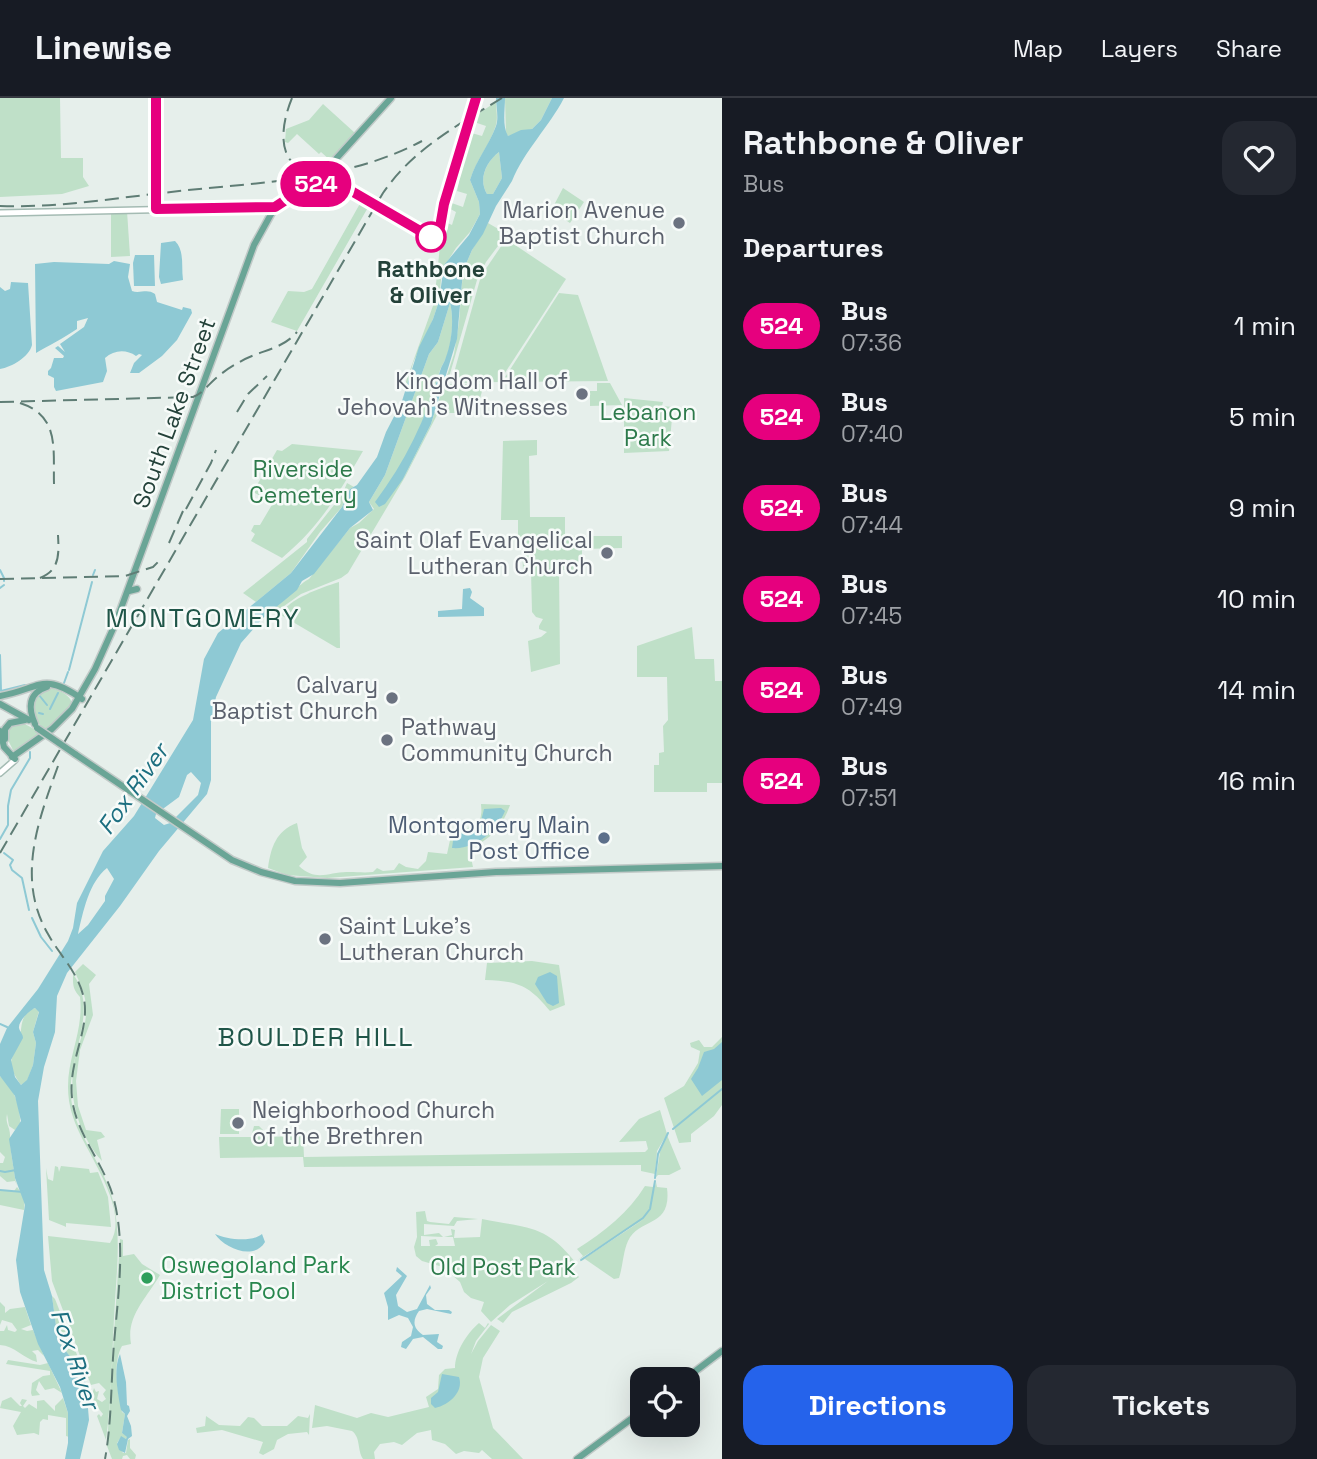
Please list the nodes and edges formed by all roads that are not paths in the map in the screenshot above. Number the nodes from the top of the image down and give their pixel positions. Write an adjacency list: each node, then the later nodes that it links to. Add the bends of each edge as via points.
1 (391, 98): 2 (main road)
2 (325, 169): 3 (main road); 3 (main road)
3 (304, 191): 4 (main road)
4 (275, 207): 5 (main road); 6 (main road, South Lake Street, via 254,245)
5 (0, 213)
6 (128, 584): 7 (main road); 9 (main road, South Lake Street, via 110,637)
7 (137, 588)
8 (0, 696): 9 (main road, via 48,683 60,685)
9 (80, 699): 12 (main road, via 55,688 41,689 30,705); 14 (main road, South Lake Street, via 56,731)
10 (0, 705): 11 (main road); 12 (main road)
11 (25, 720): 12 (main road); 14 (main road, via 12,722 5,730 6,743)
12 (37, 726): 16 (main road, bridge, via 232,859 295,881)
13 (0, 732): 14 (main road, via 4,747)
14 (15, 757): 15 (main road, South Lake Street)
15 (1, 771)
16 (722, 865)
17 (722, 1351): 18 (main road)
18 (700, 1368)
19 (630, 1420): 20 (main road)
20 (577, 1459)

